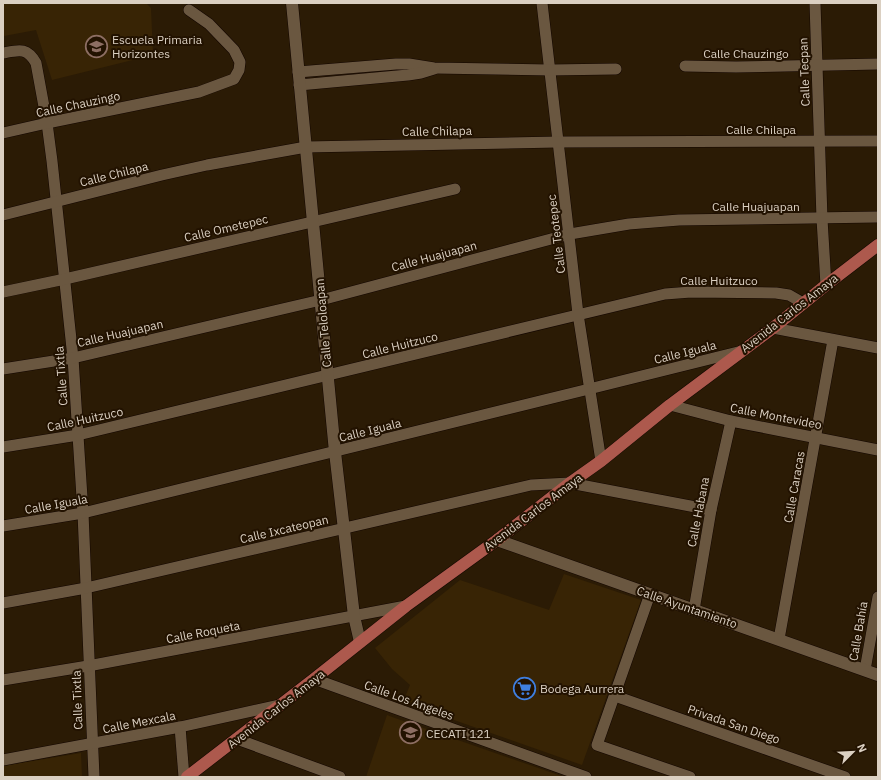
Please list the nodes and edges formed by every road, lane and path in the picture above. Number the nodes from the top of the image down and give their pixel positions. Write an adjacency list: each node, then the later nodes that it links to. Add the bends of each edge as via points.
1 (292, 3): 12 (street, Calle Teloloapan)
2 (542, 3): 11 (street, Calle Teotepec)
3 (815, 3): 8 (street, Calle Tecpan)
4 (188, 10): 14 (street, Calle Chauzingo, via 209,24 234,50 240,62 234,78 199,92)
5 (3, 53): 14 (street, Calle Tixtla, via 20,50 34,59)
6 (878, 64): 8 (street, Calle Chauzingo)
7 (685, 66): 8 (street, Calle Chauzingo)
8 (817, 66): 18 (street, Calle Tecpan)
9 (434, 68): 11 (street); 12 (street, via 396,64); 13 (street, via 408,75)
10 (616, 69): 11 (street)
11 (550, 70): 17 (street, Calle Teotepec)
12 (298, 72): 13 (street, Calle Teloloapan)
13 (299, 84): 19 (street, Calle Teloloapan)
14 (47, 123): 15 (street, Calle Chauzingo); 21 (street, Calle Tixtla)
15 (3, 134)
16 (878, 141): 18 (street, Calle Chilapa)
17 (558, 142): 18 (street, Calle Chilapa); 19 (street, Calle Chilapa); 26 (street, Calle Teotepec)
18 (820, 142): 24 (street, Calle Tecpan)
19 (306, 147): 21 (street, Calle Chilapa, via 207,165); 25 (street, Calle Teloloapan)
20 (455, 189): 25 (street, Calle Ometepec)
21 (56, 202): 22 (street, Calle Chilapa); 28 (street, Calle Tixtla)
22 (3, 215)
23 (878, 217): 24 (street, Calle Huajuapan)
24 (822, 218): 26 (street, Calle Huajuapan, via 679,220 629,224); 29 (street, Calle Tecpan)
25 (313, 221): 28 (street, Calle Ometepec); 31 (street, Calle Teloloapan)
26 (570, 234): 31 (street, Calle Huajuapan); 33 (street, Calle Teotepec)
27 (878, 245): 29 (main road, Avenida Carlos Amaya)
28 (65, 279): 30 (street, Calle Ometepec); 38 (street, Calle Tixtla)
29 (826, 284): 32 (main road, Avenida Carlos Amaya)
30 (3, 292)
31 (321, 300): 38 (street, Calle Huajuapan); 40 (street, Calle Teloloapan)
32 (803, 302): 33 (street, Calle Huitzuco, via 789,295 691,292 665,294); 34 (main road, Avenida Carlos Amaya)
33 (578, 314): 40 (street, Calle Huitzuco); 41 (street, Calle Teotepec)
34 (773, 328): 35 (street); 37 (main road, Avenida Carlos Amaya)
35 (833, 340): 36 (street); 45 (street, Calle Caracas)
36 (878, 348)
37 (742, 351): 41 (street, Calle Iguala); 42 (main road, Avenida Carlos Amaya)
38 (73, 358): 39 (street, Calle Huajuapan); 44 (street, Calle Tixtla)
39 (3, 369)
40 (327, 376): 44 (street, Calle Huitzuco); 48 (street, Calle Teloloapan)
41 (589, 390): 48 (street, Calle Iguala); 49 (street, Calle Teotepec)
42 (670, 405): 43 (street, Calle Montevideo); 49 (main road, Avenida Carlos Amaya)
43 (731, 421): 45 (street, Calle Montevideo); 51 (street, Calle Habana)
44 (78, 435): 46 (street, Calle Huitzuco); 52 (street, Calle Tixtla)
45 (816, 438): 47 (street, Calle Montevideo); 63 (street, Calle Caracas)
46 (3, 447)
47 (878, 450)
48 (335, 452): 52 (street, Calle Iguala); 54 (street, Calle Teloloapan)
49 (601, 461): 50 (main road, Avenida Carlos Amaya)
50 (570, 483): 51 (street, Calle Ixcateopan); 54 (street, Calle Ixcateopan, via 514,488); 55 (main road, Avenida Carlos Amaya)
51 (711, 510): 61 (street, Calle Habana)
52 (83, 514): 53 (street, Calle Iguala); 56 (street, Calle Tixtla)
53 (3, 526)
54 (343, 528): 56 (street, Calle Ixcateopan); 62 (street, Calle Teloloapan)
55 (496, 540): 57 (street, Calle Ayuntamiento); 60 (main road, Avenida Carlos Amaya)
56 (86, 588): 59 (street, Calle Ixcateopan); 65 (street, Calle Tixtla)
57 (650, 594): 61 (street, Calle Ayuntamiento); 70 (street)
58 (878, 597): 66 (street, Calle Bahía)
59 (3, 603)
60 (406, 606): 62 (street, Calle Roqueta); 64 (main road, Avenida Carlos Amaya)
61 (694, 610): 63 (street, Calle Ayuntamiento)
62 (354, 616): 64 (street, Calle Teloloapan); 65 (street, Calle Roqueta)
63 (779, 639): 66 (street, Calle Ayuntamiento)
64 (360, 642): 68 (main road, Avenida Carlos Amaya)
65 (88, 666): 69 (street, Calle Roqueta); 74 (street, Calle Tixtla)
66 (864, 670): 67 (street, Calle Ayuntamiento)
67 (878, 675)
68 (314, 679): 71 (main road, Avenida Carlos Amaya); 80 (street, Calle Los Ángeles)
69 (3, 680)
70 (615, 696): 81 (street, via 597,745); 82 (street, Privada San Diego)
71 (279, 705): 72 (street, Calle Mexcala); 73 (main road, Avenida Carlos Amaya)
72 (180, 727): 74 (street, Calle Mexcala); 77 (street)
73 (237, 739): 78 (main road, Avenida Carlos Amaya); 79 (street)
74 (92, 744): 75 (street, Calle Mexcala); 76 (street, Calle Tixtla)
75 (3, 760)
76 (94, 777)
77 (184, 777)
78 (187, 777)
79 (340, 777)
80 (586, 777)
81 (690, 777)
82 (845, 777)

